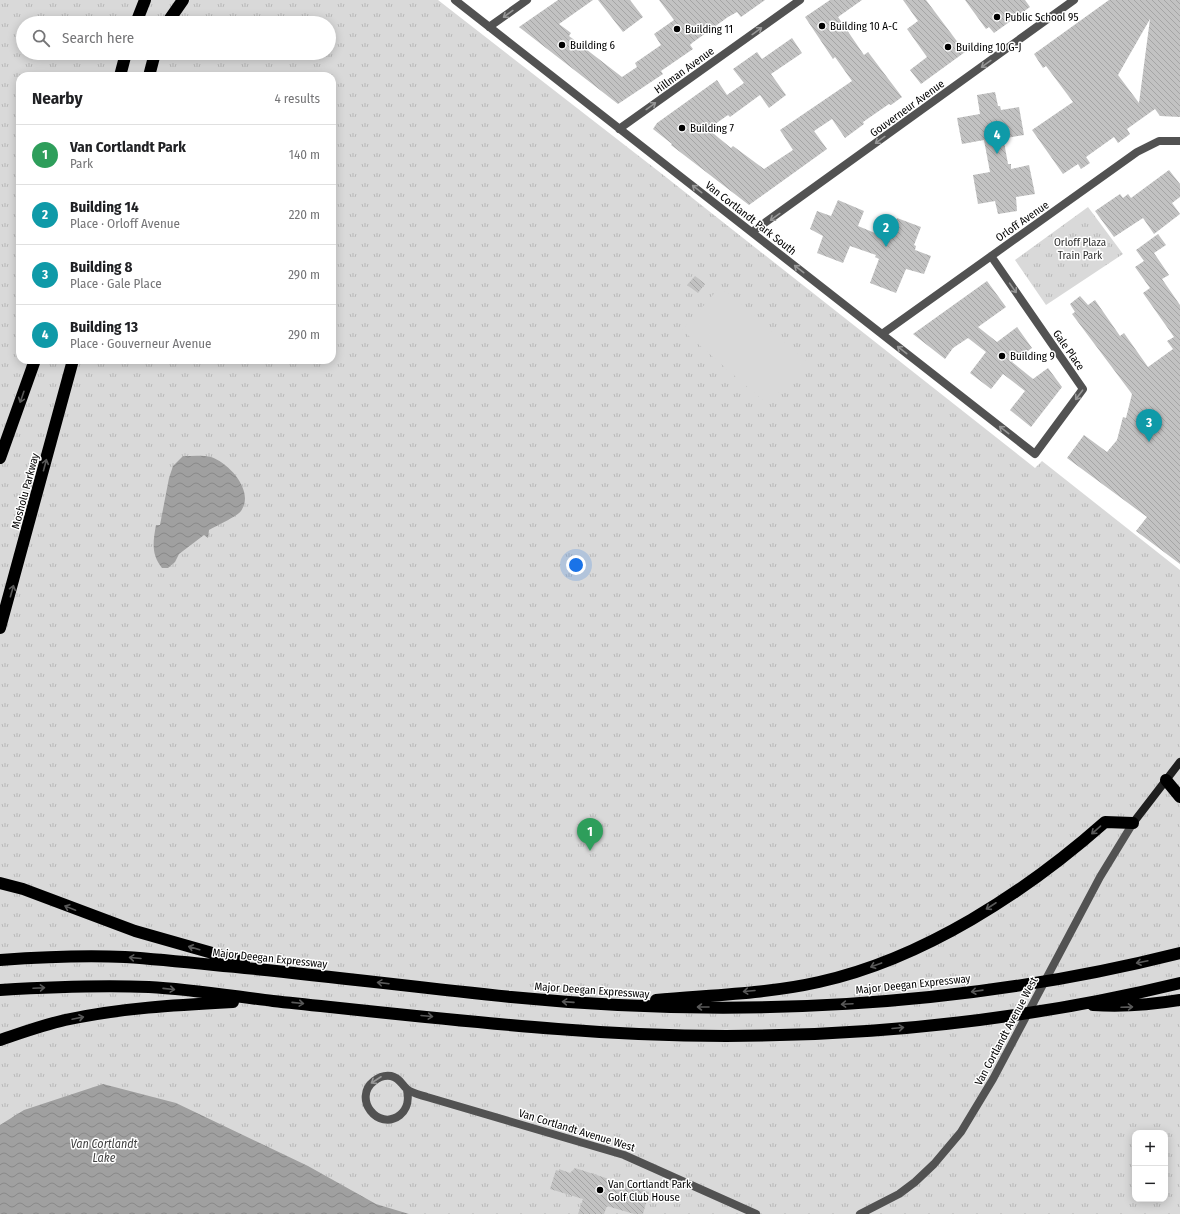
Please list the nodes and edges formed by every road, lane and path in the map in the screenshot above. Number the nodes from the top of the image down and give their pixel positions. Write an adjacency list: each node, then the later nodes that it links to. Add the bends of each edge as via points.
1 (138, 0): 9 (highway)
2 (145, 0): 10 (highway)
3 (173, 0): 11 (highway)
4 (183, 0): 12 (highway)
5 (455, 0): 13 (street, Van Cortlandt Park South)
6 (527, 0): 13 (street, one-way to 13)
7 (800, 0): 18 (street, Hillman Avenue, one-way to 7)
8 (1074, 0): 20 (street, Gouverneur Avenue, one-way to 20)
9 (137, 16)
10 (139, 16)
11 (168, 16)
12 (171, 16)
13 (489, 27): 18 (street, Van Cortlandt Park South)
14 (124, 60): 16 (highway)
15 (153, 60): 17 (highway)
16 (121, 72)
17 (150, 72)
18 (619, 129): 20 (street, Van Cortlandt Park South, one-way to 18)
19 (1180, 142): 21 (street, Orloff Avenue, via 1159,141 1146,147)
20 (752, 232): 22 (street, Van Cortlandt Park South, one-way to 20)
21 (991, 256): 22 (street, Orloff Avenue); 25 (street, Gale Place, one-way to 25, via 1083,389)
22 (882, 334): 25 (street, Van Cortlandt Park South, one-way to 22)
23 (34, 364): 26 (highway, one-way to 26)
24 (72, 364): 27 (highway, Mosholu Parkway, one-way to 24)
25 (1035, 454)
26 (0, 458)
27 (0, 628)
28 (1180, 762): 29 (main road)
29 (1166, 780): 30 (highway); 31 (main road)
30 (1180, 797)
31 (1132, 823): 41 (highway, one-way to 41, via 1105,822 1073,850 969,920 913,950 864,970 796,986); 45 (street, Van Cortlandt Avenue West, via 1100,877 993,1079 961,1132 915,1182 899,1194)
32 (0, 883): 35 (highway, one-way to 32, via 135,931 23,889)
33 (1180, 954): 41 (highway, Major Deegan Expressway, one-way to 41, via 1024,984 918,998 801,1006)
34 (0, 960): 35 (highway, Major Deegan Expressway, one-way to 34, via 124,957)
35 (272, 970): 41 (highway, Major Deegan Expressway, one-way to 35, via 510,997)
36 (1180, 983): 40 (highway)
37 (0, 990): 38 (highway, one-way to 38, via 78,986 151,987)
38 (268, 1000): 40 (highway, one-way to 40, via 559,1029 706,1036 852,1032 1008,1015); 42 (highway, one-way to 38, via 64,1020 115,1011 170,1005)
39 (1180, 1000): 40 (highway, one-way to 39, via 1121,1007)
40 (1074, 1004)
41 (607, 1005)
42 (0, 1040)
43 (408, 1090): 43 (street, Van Cortlandt Avenue West, one-way to 43, via 397,1078 377,1078 367,1088 367,1106 381,1119 397,1117 407,1105); 44 (street, Van Cortlandt Avenue West, via 624,1155)
44 (756, 1214)
45 (860, 1214)

